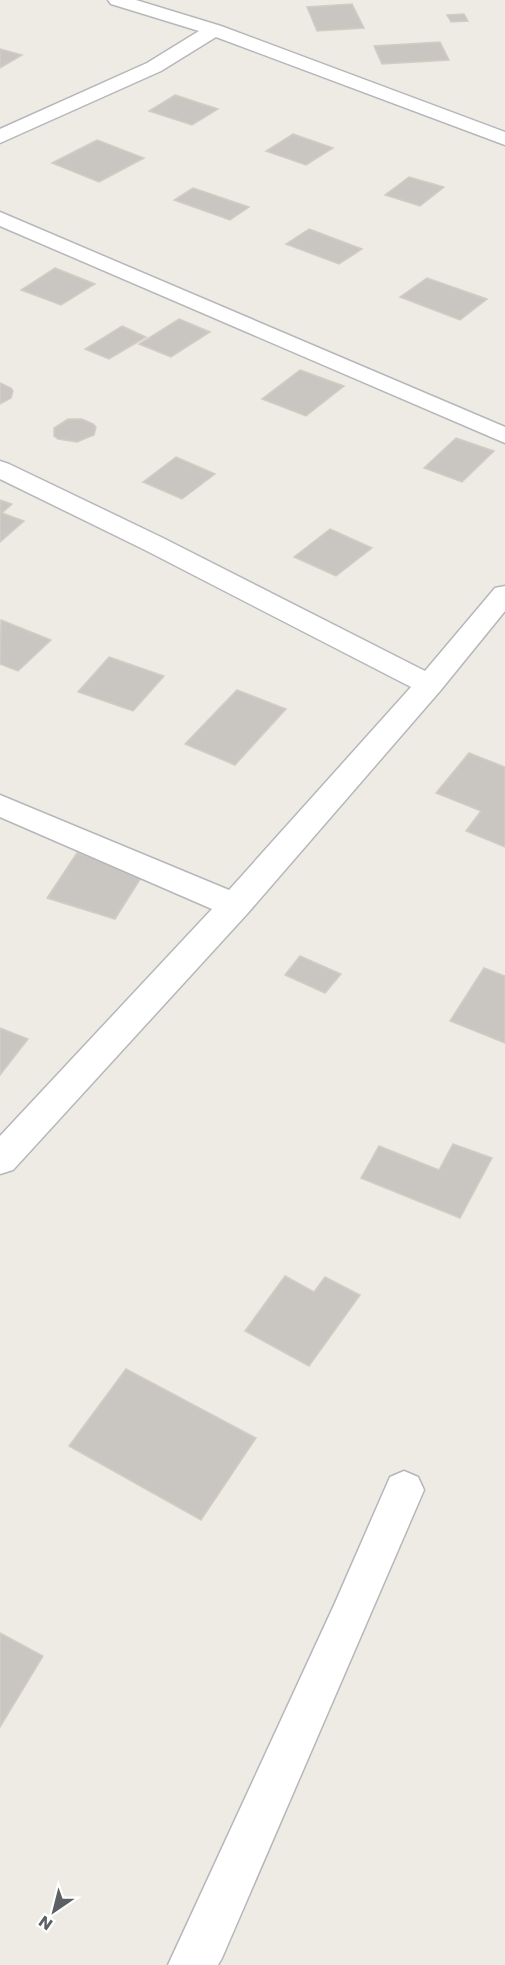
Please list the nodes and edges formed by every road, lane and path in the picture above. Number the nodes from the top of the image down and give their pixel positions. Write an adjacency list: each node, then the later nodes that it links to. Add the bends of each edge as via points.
1 (117, 0): 2 (street)
2 (214, 30): 3 (street, via 154,67); 4 (street)
3 (0, 137)
4 (505, 139)
5 (0, 218): 6 (street)
6 (505, 436)
7 (0, 469): 9 (street, via 154,543)
8 (505, 594): 9 (street)
9 (430, 685): 11 (street)
10 (0, 805): 11 (street)
11 (236, 906): 12 (street)
12 (0, 1160)
13 (404, 1490): 14 (street)
14 (192, 1965)

